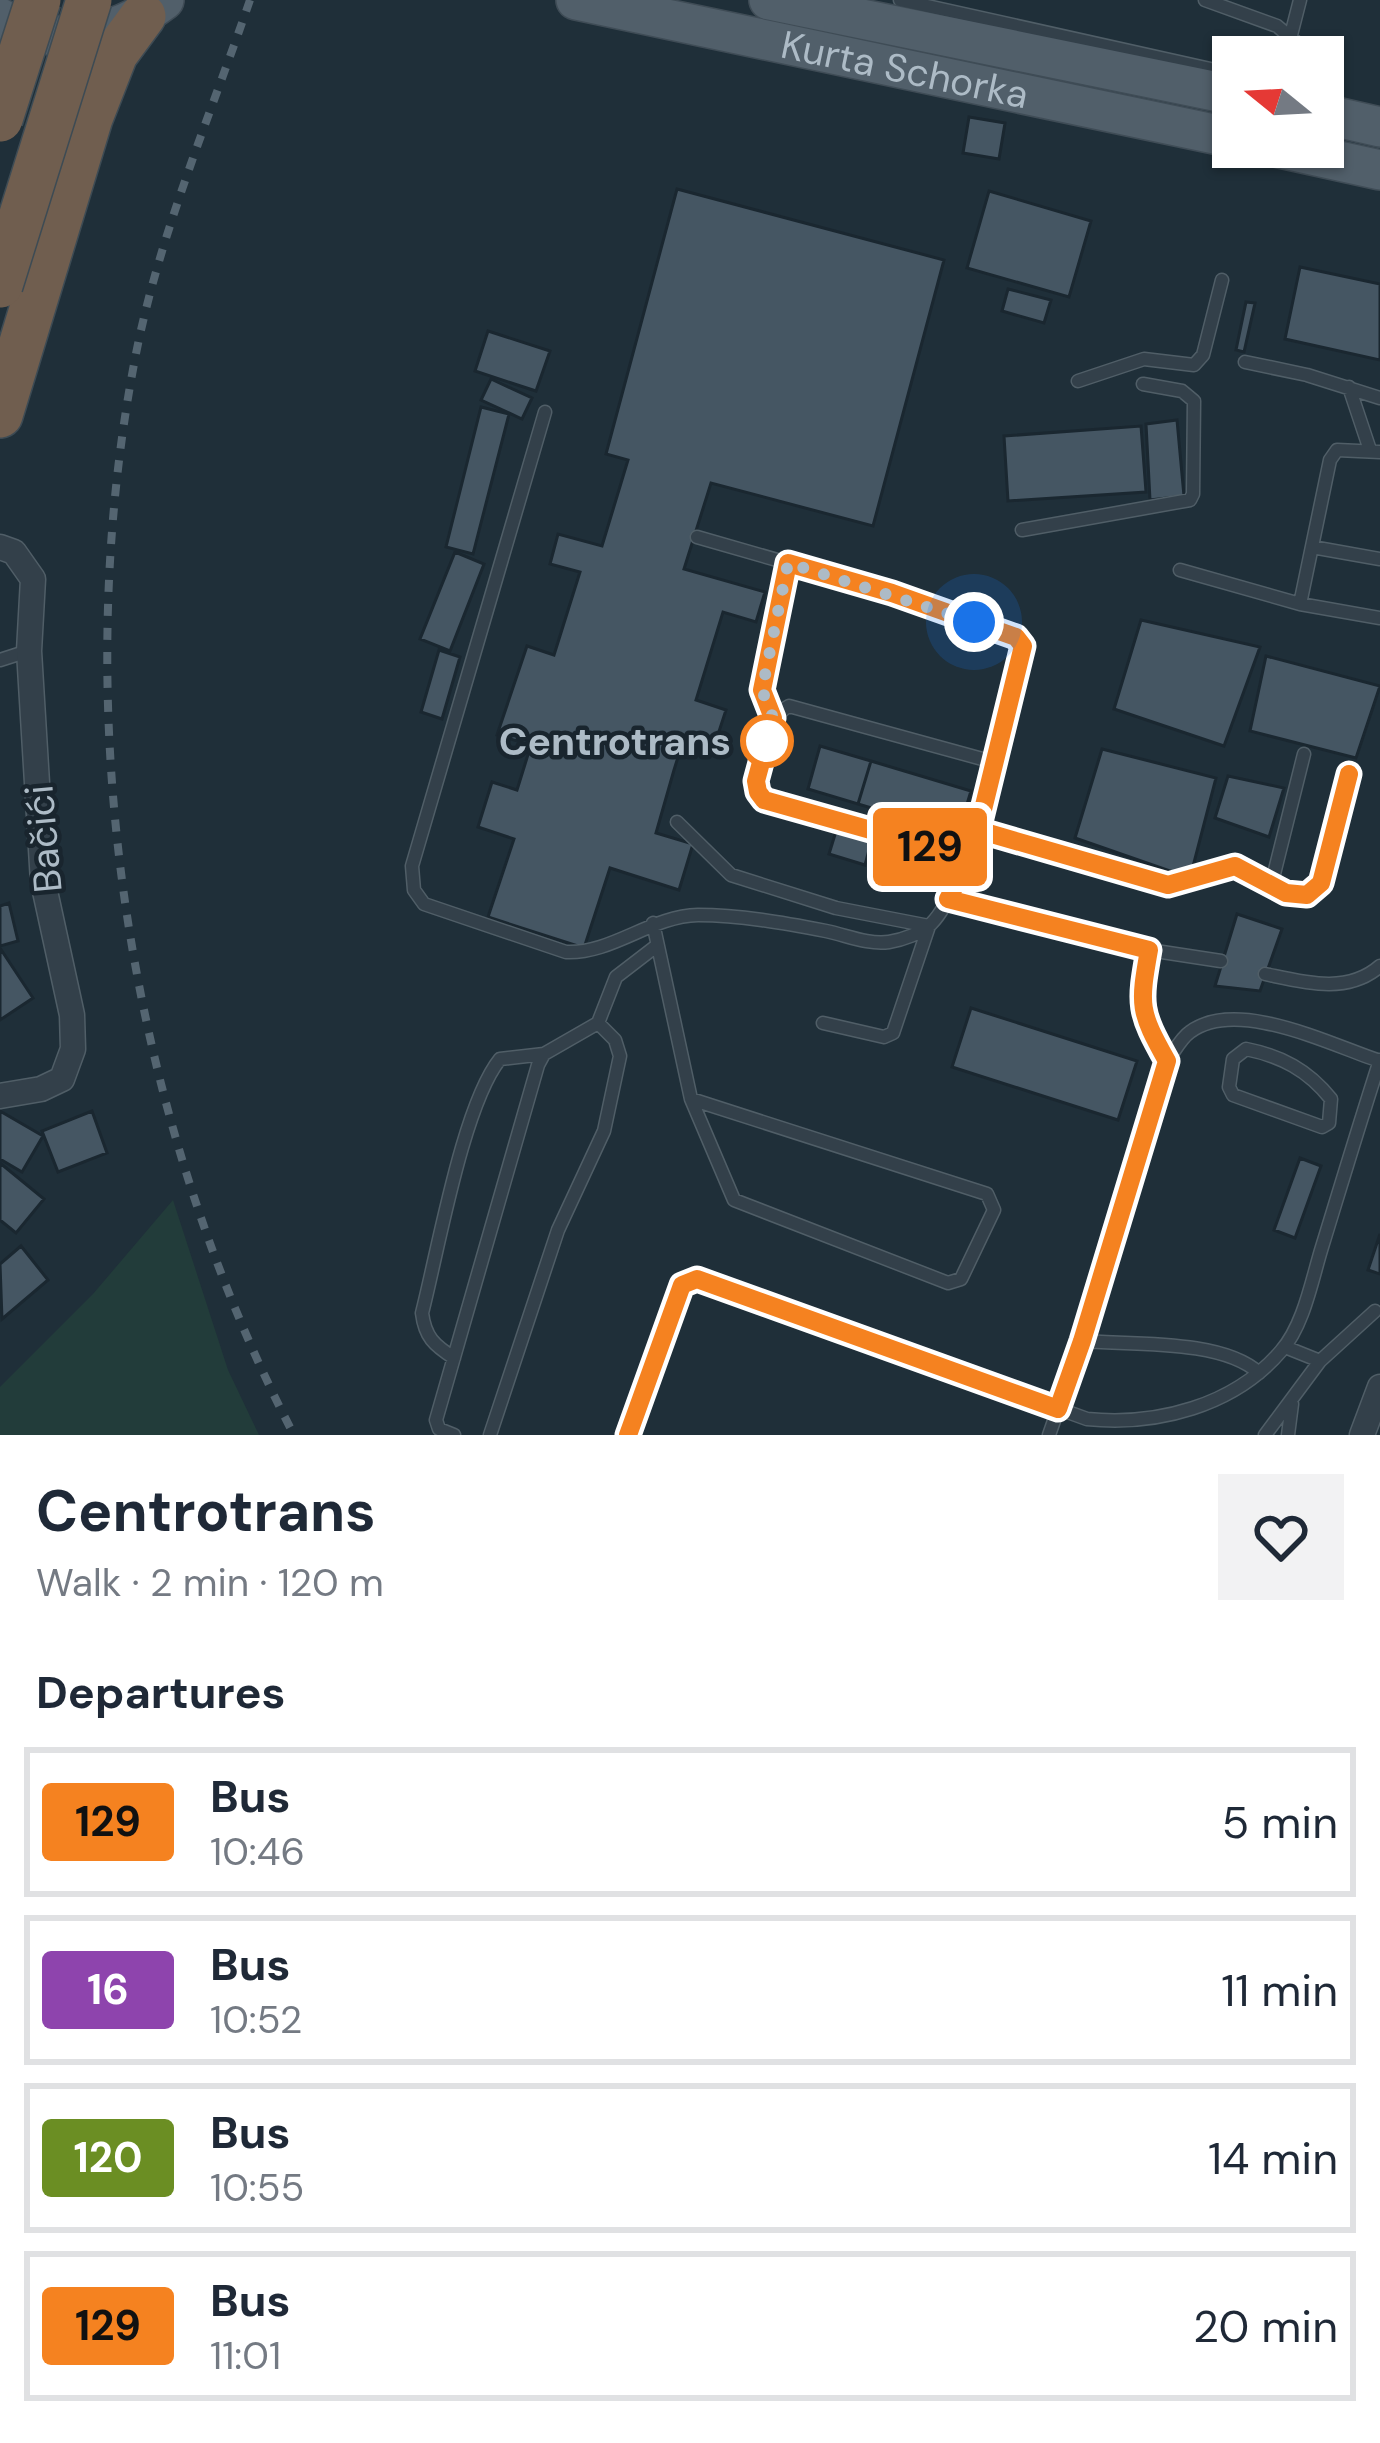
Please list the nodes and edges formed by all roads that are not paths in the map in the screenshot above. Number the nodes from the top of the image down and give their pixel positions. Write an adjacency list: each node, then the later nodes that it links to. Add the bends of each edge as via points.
1 (38, 0): 13 (highway, bridge)
2 (89, 0): 18 (highway, bridge)
3 (576, 0): 14 (main road, Kurta Schorka)
4 (769, 0): 12 (main road, Kurta Schorka)
5 (900, 0): 11 (lane)
6 (1205, 0): 10 (lane)
7 (1300, 0): 10 (lane)
8 (154, 8): 9 (main road, via 111,31 76,37); 25 (highway, via 115,54 90,118)
9 (0, 18)
10 (1291, 34)
11 (1212, 69)
12 (1212, 91)
13 (0, 119)
14 (1212, 134)
15 (1344, 162): 16 (main road)
16 (1380, 170)
17 (1222, 280): 20 (lane, via 1194,365 1144,359)
18 (0, 285)
19 (1245, 362): 22 (lane)
20 (1078, 381)
21 (1143, 384): 27 (lane, via 1194,401 1190,500)
22 (1349, 387): 23 (lane); 26 (lane)
23 (1380, 398)
24 (545, 412): 47 (lane, via 412,866 414,890 424,904 566,952)
25 (0, 415)
26 (1375, 451): 30 (lane, via 1337,449)
27 (1022, 530)
28 (697, 537): 32 (lane)
29 (0, 547): 36 (street, Bačići, via 34,579)
30 (1312, 547): 31 (lane); 34 (lane)
31 (1380, 560)
32 (788, 563): 38 (lane, via 762,690); 40 (lane, via 1016,637 1023,660)
33 (1180, 570): 34 (lane)
34 (1300, 604): 35 (lane)
35 (1380, 618)
36 (29, 651): 37 (lane); 61 (street, Bačići, via 43,882 73,1049 62,1078)
37 (0, 660)
38 (773, 718): 40 (lane, via 789,706); 44 (lane, via 756,781 764,800)
39 (1304, 754): 45 (lane)
40 (997, 763): 43 (lane)
41 (1349, 774): 45 (lane, via 1315,892 1298,896)
42 (677, 822): 48 (lane, via 731,875)
43 (978, 830): 44 (lane); 45 (lane, via 1168,885 1227,866)
44 (970, 858): 46 (lane)
45 (1271, 886)
46 (948, 899): 48 (lane); 50 (lane)
47 (653, 922): 48 (lane, via 728,916 878,942); 49 (lane)
48 (929, 926): 55 (lane, via 893,1034)
49 (655, 947): 54 (lane, via 616,976); 62 (lane)
50 (1149, 950): 51 (lane); 59 (lane, via 1140,1000)
51 (1222, 961)
52 (1380, 966): 53 (lane, via 1342,984)
53 (1265, 974)
54 (598, 1023): 57 (lane); 73 (lane, via 620,1056 604,1131 558,1230)
55 (823, 1023)
56 (1277, 1026): 58 (lane); 59 (lane, via 1250,1019 1207,1024 1189,1032); 60 (lane)
57 (544, 1054): 66 (lane); 66 (lane, via 500,1059 470,1123 422,1313 424,1332)
58 (1272, 1054): 58 (lane, via 1238,1052 1233,1095 1329,1123 1330,1099 1321,1086)
59 (1167, 1061): 64 (lane)
60 (1380, 1061): 65 (lane)
61 (0, 1096)
62 (691, 1100): 62 (lane, via 734,1200 948,1283 961,1280 994,1210 987,1194)
63 (1375, 1311): 67 (lane)
64 (1082, 1341): 68 (lane, via 1222,1353); 71 (lane)
65 (1285, 1347): 67 (lane); 68 (lane)
66 (454, 1358): 72 (lane, via 436,1420)
67 (1320, 1361): 70 (lane)
68 (1259, 1373): 71 (lane, via 1196,1408 1121,1422)
69 (1380, 1387): 78 (street)
70 (1292, 1403): 76 (lane); 77 (lane)
71 (1058, 1409): 74 (lane, via 697,1279 682,1285); 75 (lane)
72 (454, 1435)
73 (490, 1435)
74 (628, 1435)
75 (1049, 1435)
76 (1265, 1435)
77 (1288, 1435)
78 (1363, 1435)

